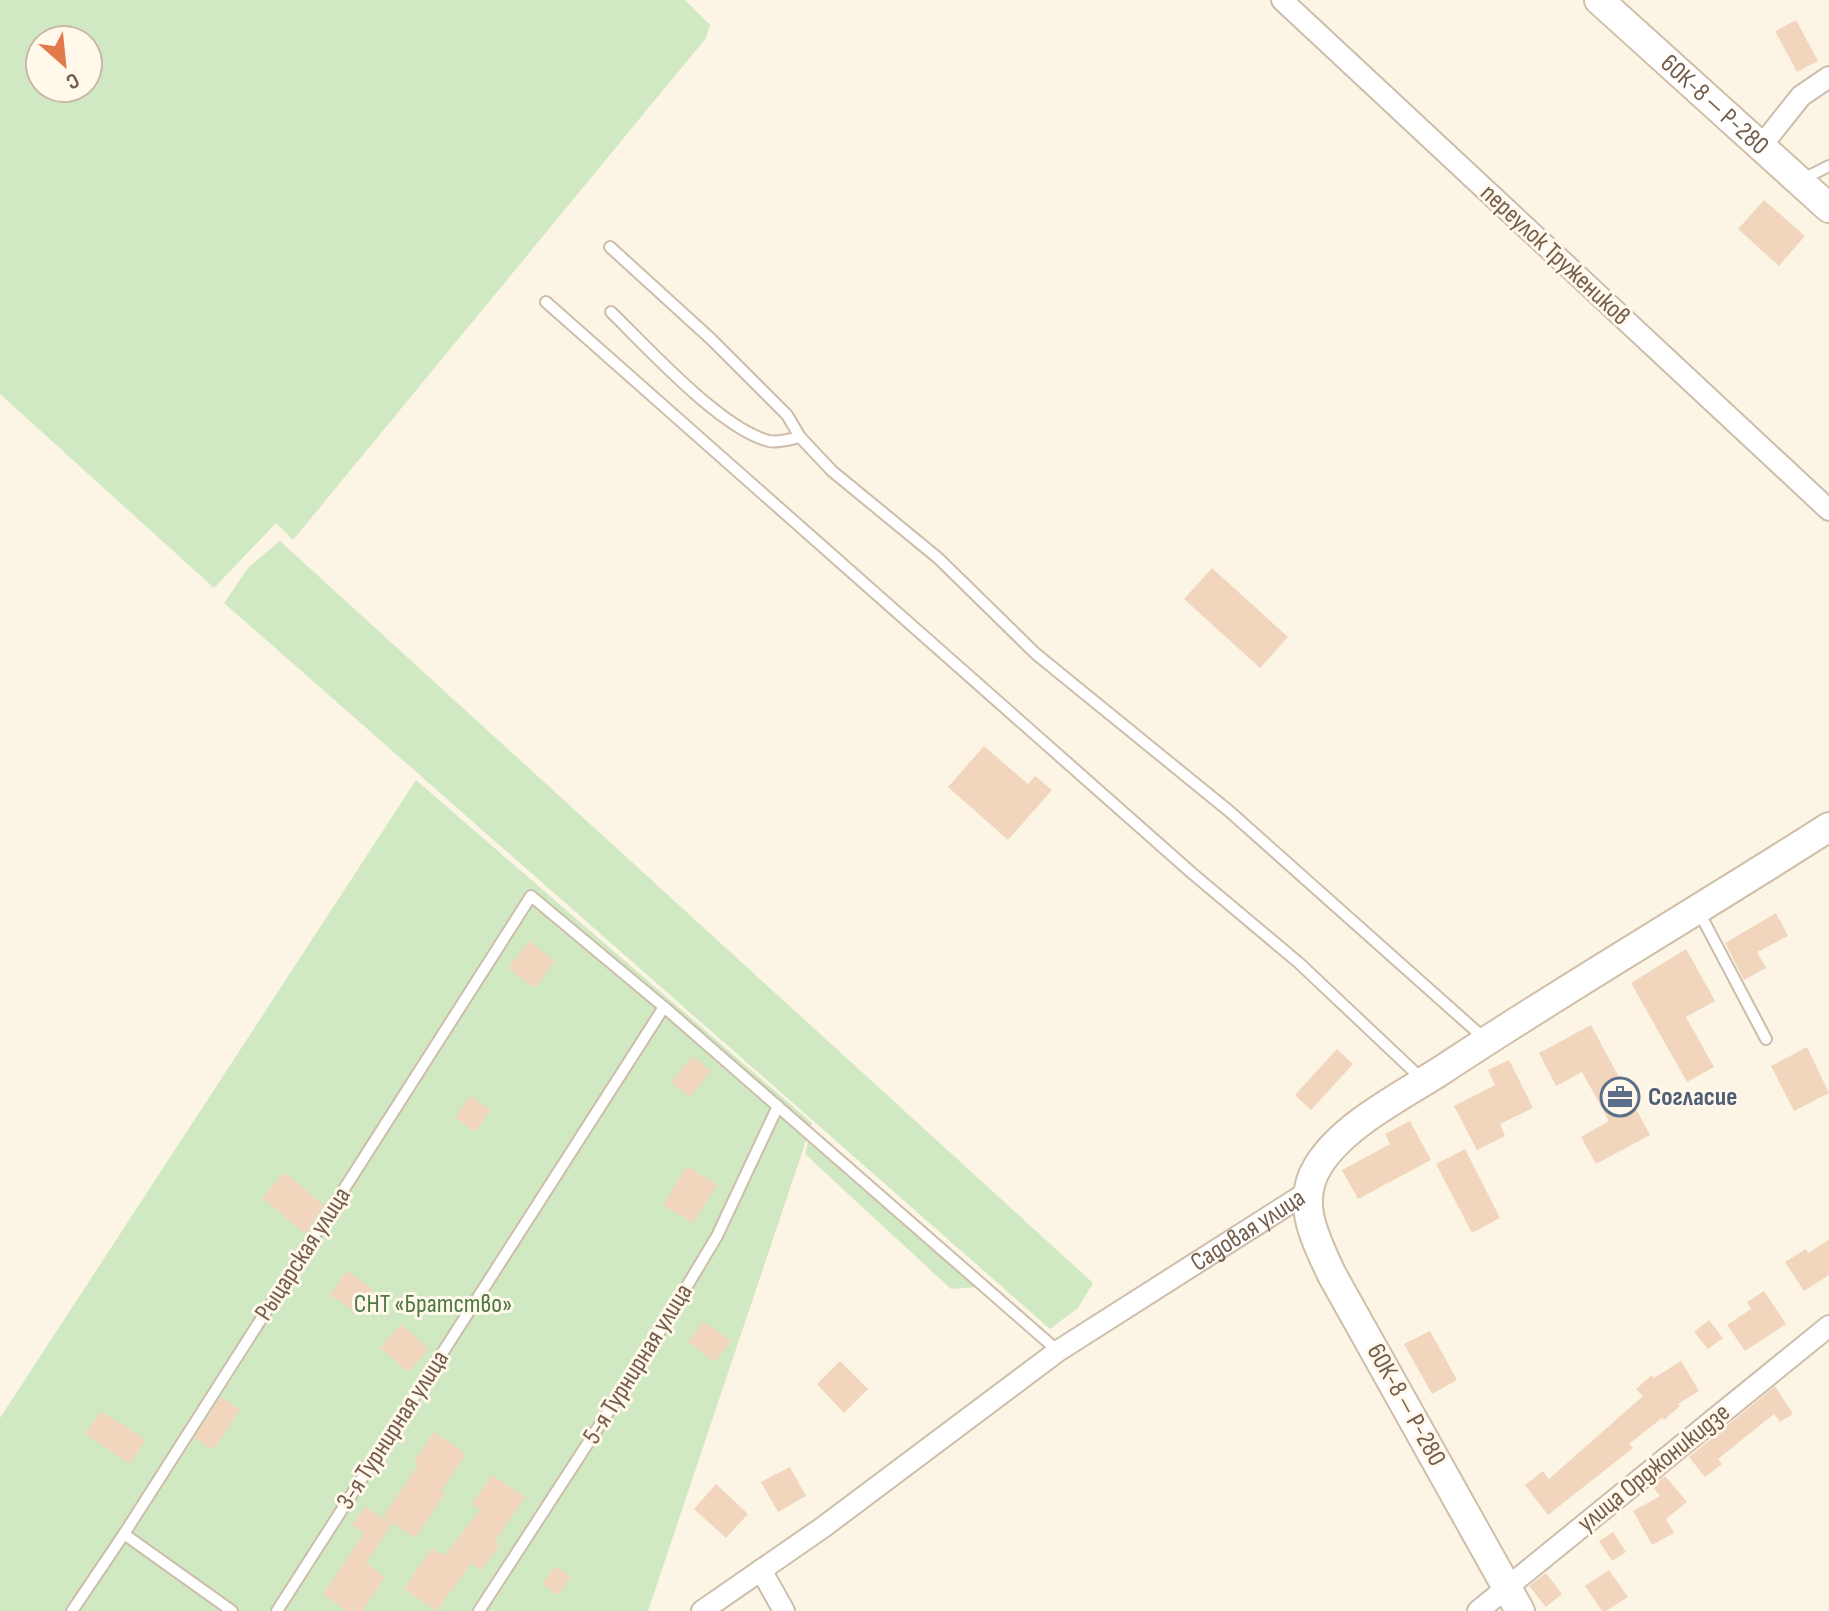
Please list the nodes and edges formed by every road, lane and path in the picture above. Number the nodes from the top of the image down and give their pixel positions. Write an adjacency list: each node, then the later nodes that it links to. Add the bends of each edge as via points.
1 (1282, 0): 12 (street, переулок Тружеников)
2 (1599, 0): 4 (street, 60К-8 — Р-280)
3 (1829, 77): 4 (street, via 1801,96)
4 (1762, 145): 6 (street, 60К-8 — Р-280)
5 (1829, 166): 6 (lane)
6 (1799, 180): 7 (street, 60К-8 — Р-280)
7 (1829, 208)
8 (610, 247): 11 (lane, via 787,415)
9 (546, 302): 18 (lane, via 1299,963)
10 (611, 312): 11 (lane, via 684,383 744,431 773,442)
11 (800, 437): 17 (lane, via 832,471 938,558 1036,654 1229,811)
12 (1829, 510)
13 (1829, 827): 14 (street, Садовая улица)
14 (1698, 910): 16 (lane); 17 (street, Садовая улица)
15 (664, 1007): 19 (lane); 23 (lane, Рыцарская улица, via 531,896); 28 (lane, 3-я Турнирная улица)
16 (1766, 1039)
17 (1486, 1041): 18 (street, Садовая улица)
18 (1424, 1082): 20 (street, Садовая улица, via 1345,1133 1318,1166)
19 (778, 1106): 22 (lane); 29 (lane, 5-я Турнирная улица, via 717,1236)
20 (1306, 1193): 22 (street, Садовая улица); 25 (street, 60К-8 — Р-280, via 1312,1232 1332,1275)
21 (1829, 1326): 25 (street, улица Орджоникидзе)
22 (1058, 1351): 24 (street, Садовая улица)
23 (124, 1534): 26 (lane, Рыцарская улица); 27 (lane)
24 (761, 1570): 30 (street, Садовая улица); 31 (street)
25 (1514, 1599): 32 (street, улица Орджоникидзе)
26 (72, 1611)
27 (232, 1611)
28 (277, 1611)
29 (479, 1611)
30 (702, 1611)
31 (784, 1611)
32 (1478, 1611)

